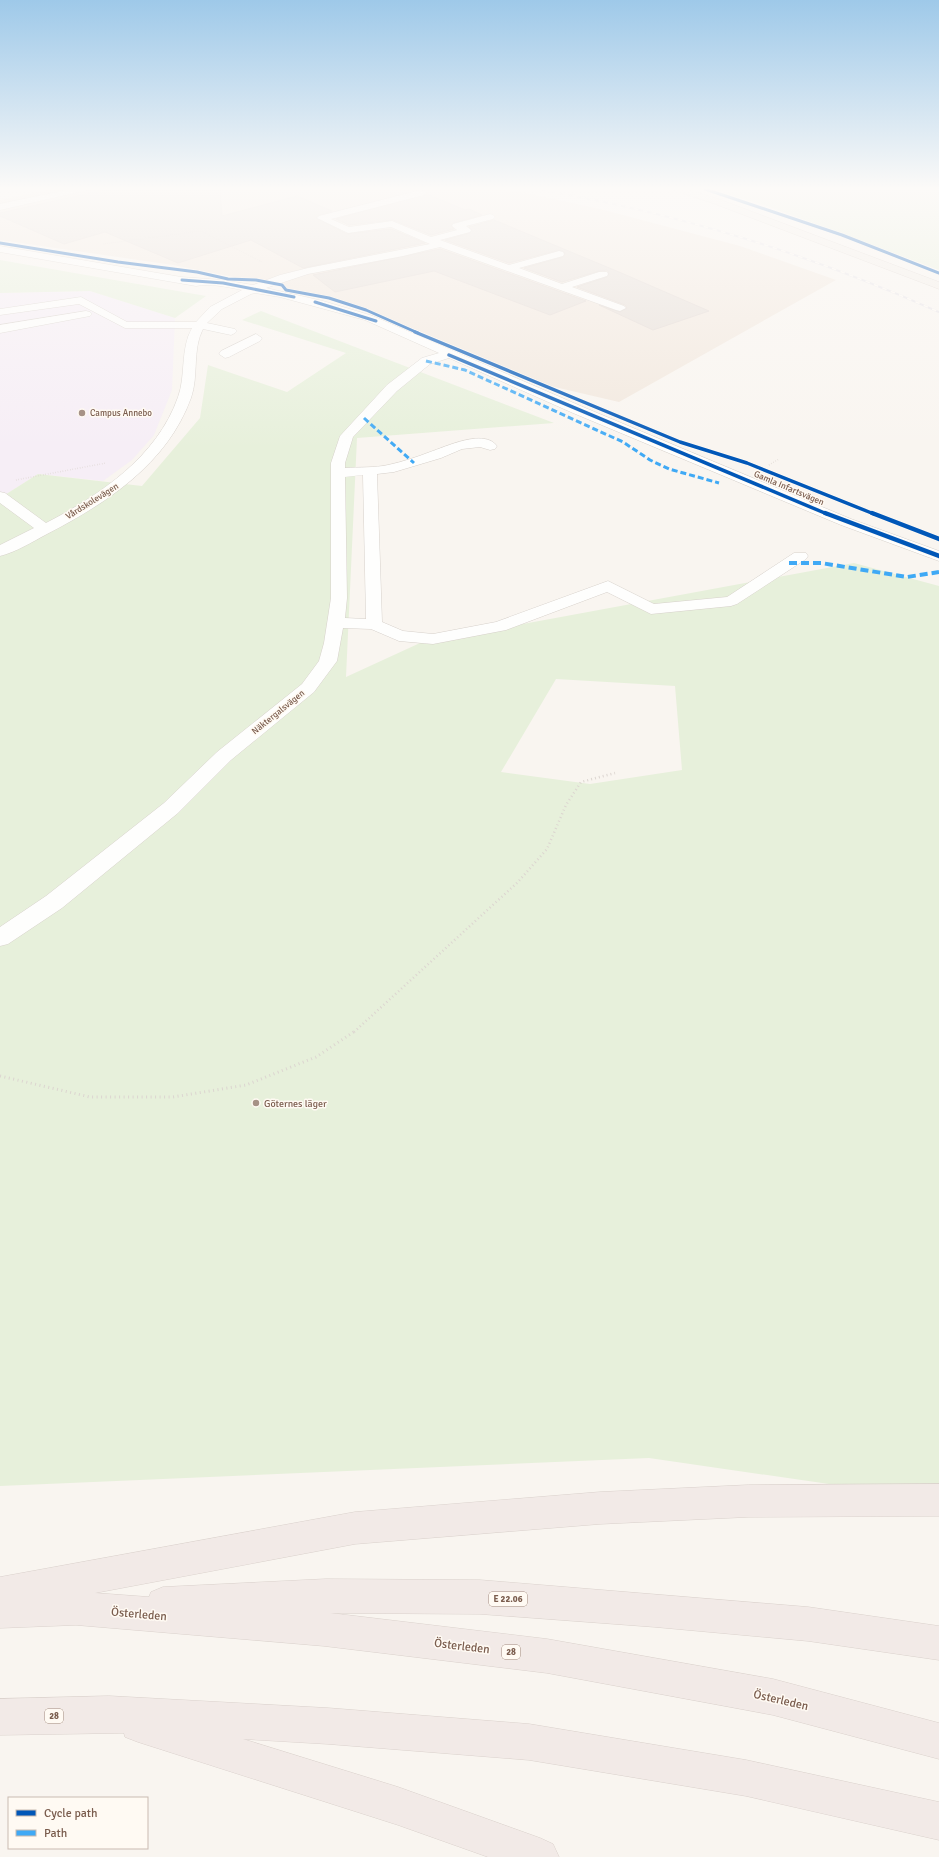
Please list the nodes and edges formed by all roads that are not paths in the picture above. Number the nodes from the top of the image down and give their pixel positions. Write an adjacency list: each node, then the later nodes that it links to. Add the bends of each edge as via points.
1 (157, 276): 8 (street, Gamla Infartsvägen)
2 (290, 276): 8 (street, Vårdskolevägen)
3 (531, 276): 7 (street)
4 (598, 276): 7 (street)
5 (912, 276): 6 (main road)
6 (939, 286)
7 (562, 287): 9 (street)
8 (249, 291): 12 (street, Vårdskolevägen, via 211,312); 17 (street, Gamla Infartsvägen)
9 (620, 308)
10 (101, 311): 11 (street, via 81,300); 12 (street, via 125,325); 13 (street)
11 (0, 312)
12 (198, 325): 14 (street); 22 (street, Vårdskolevägen, via 190,350 187,392 179,416 167,437 145,461 116,486)
13 (0, 329)
14 (232, 331)
15 (256, 338): 16 (street)
16 (225, 354)
17 (448, 354): 20 (street, Näktergalsvägen, via 426,361 392,388 347,436 338,463); 25 (street, Gamla Infartsvägen, via 838,519)
18 (490, 446): 19 (street, via 459,445 414,463)
19 (370, 472): 20 (street); 27 (street)
20 (338, 473): 26 (street, Näktergalsvägen, via 339,598)
21 (0, 496): 22 (street)
22 (45, 529): 23 (street, Vårdskolevägen)
23 (0, 550)
24 (800, 556): 27 (street, via 731,600 651,609 608,586 500,626 433,639 399,636)
25 (939, 556)
26 (336, 623): 27 (street); 28 (street, Näktergalsvägen, via 328,661 308,688 224,756 171,808 54,902)
27 (374, 624)
28 (0, 938)
29 (939, 1500): 30 (highway, via 748,1501 600,1508 355,1528)
30 (0, 1594)
31 (76, 1608): 32 (highway, Österleden / 28); 33 (highway, E 22.06, via 326,1596 480,1597 801,1624); 36 (highway, Österleden / 28, via 324,1629 547,1656 773,1697)
32 (0, 1611)
33 (939, 1642)
34 (109, 1714): 35 (highway, 28); 37 (highway, 28, via 328,1726 529,1742 746,1778); 38 (highway, via 398,1806)
35 (0, 1718)
36 (939, 1741)
37 (939, 1821)
38 (540, 1857)

